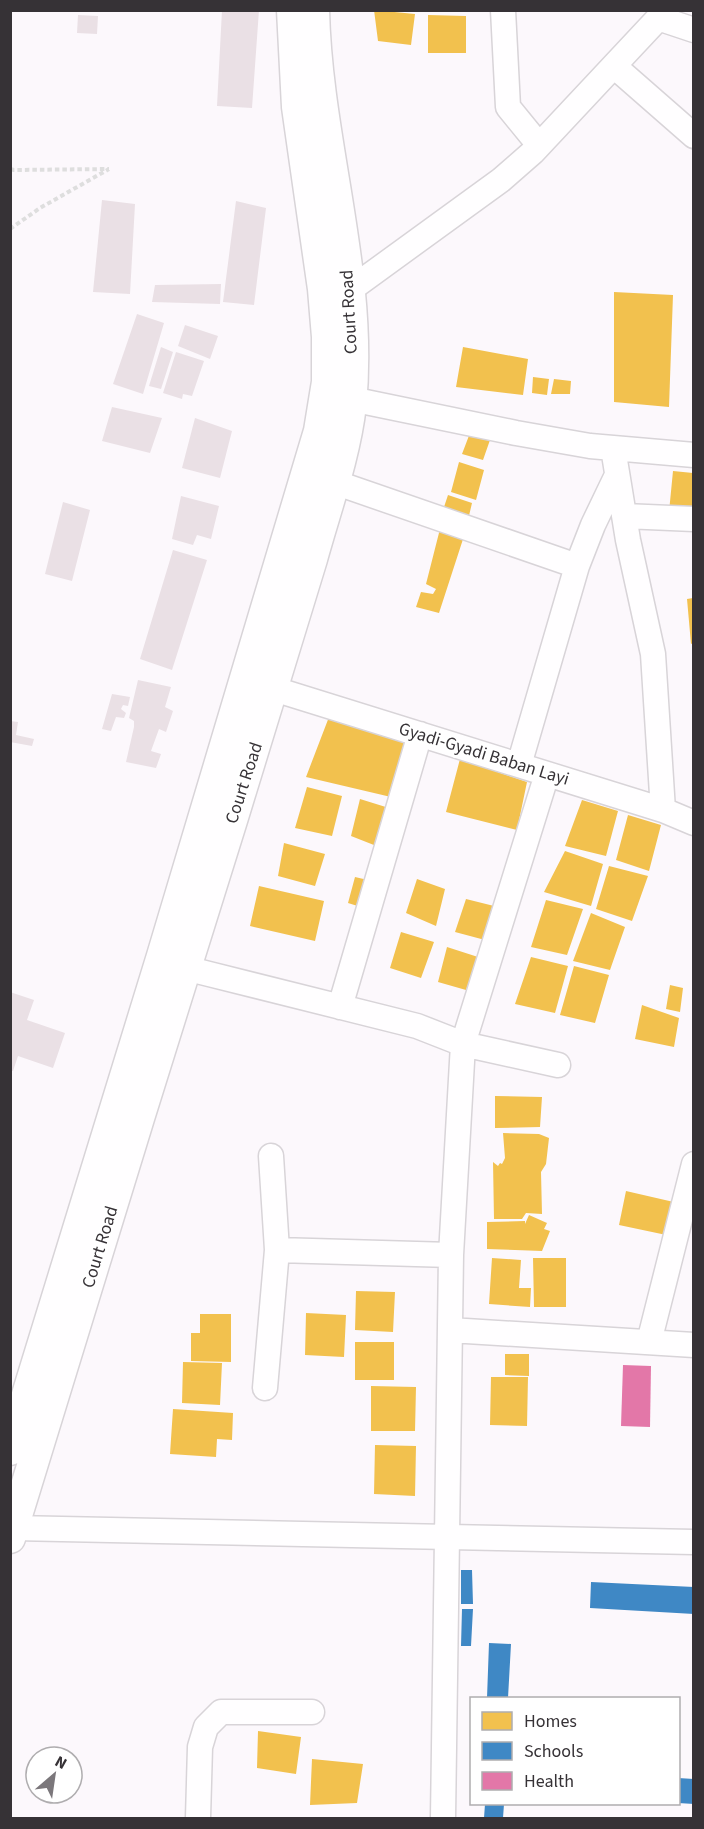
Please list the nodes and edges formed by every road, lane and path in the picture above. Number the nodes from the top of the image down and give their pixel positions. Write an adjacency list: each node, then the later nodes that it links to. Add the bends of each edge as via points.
1 (292, 10): 38 (main road, Court Road, via 297,107 327,337 327,382 319,431)
2 (314, 10): 11 (main road, Court Road, via 321,90)
3 (503, 10): 8 (street, via 508,107)
4 (662, 14): 5 (street); 6 (street)
5 (693, 30)
6 (614, 66): 7 (street); 8 (street)
7 (693, 136)
8 (539, 145): 11 (street, via 501,180)
9 (10, 169): 10 (path, via 109,169)
10 (10, 229)
11 (351, 289): 12 (main road, Court Road)
12 (351, 399): 13 (street, via 516,433); 16 (main road, Court Road)
13 (613, 448): 14 (street); 15 (street)
14 (693, 455)
15 (617, 475): 17 (street); 19 (street)
16 (334, 482): 19 (street); 20 (main road, Court Road)
17 (624, 516): 18 (street); 24 (street, via 653,654)
18 (693, 519)
19 (577, 566): 22 (street)
20 (274, 689): 21 (street, Gyadi-Gyadi Baban Layi); 26 (main road, Court Road)
21 (420, 734): 22 (street, Gyadi-Gyadi Baban Layi); 27 (street)
22 (519, 765): 23 (street, Gyadi-Gyadi Baban Layi)
23 (547, 774): 24 (street, Gyadi-Gyadi Baban Layi); 28 (street)
24 (663, 810): 25 (street, Gyadi-Gyadi Baban Layi)
25 (693, 823)
26 (185, 968): 27 (street); 39 (main road, Court Road)
27 (340, 1007): 28 (street, via 417,1026)
28 (463, 1044): 29 (street); 33 (street)
29 (558, 1065)
30 (271, 1156): 32 (street)
31 (693, 1164): 35 (street)
32 (277, 1250): 33 (street); 37 (street)
33 (451, 1255): 34 (street)
34 (450, 1330): 35 (street); 40 (street)
35 (649, 1342): 36 (street)
36 (693, 1345)
37 (265, 1388)
38 (10, 1450)
39 (12, 1533): 40 (street)
40 (447, 1538): 41 (street); 44 (street)
41 (693, 1542)
42 (312, 1712): 43 (street, via 221,1712 206,1727 200,1747)
43 (198, 1818)
44 (443, 1818)

